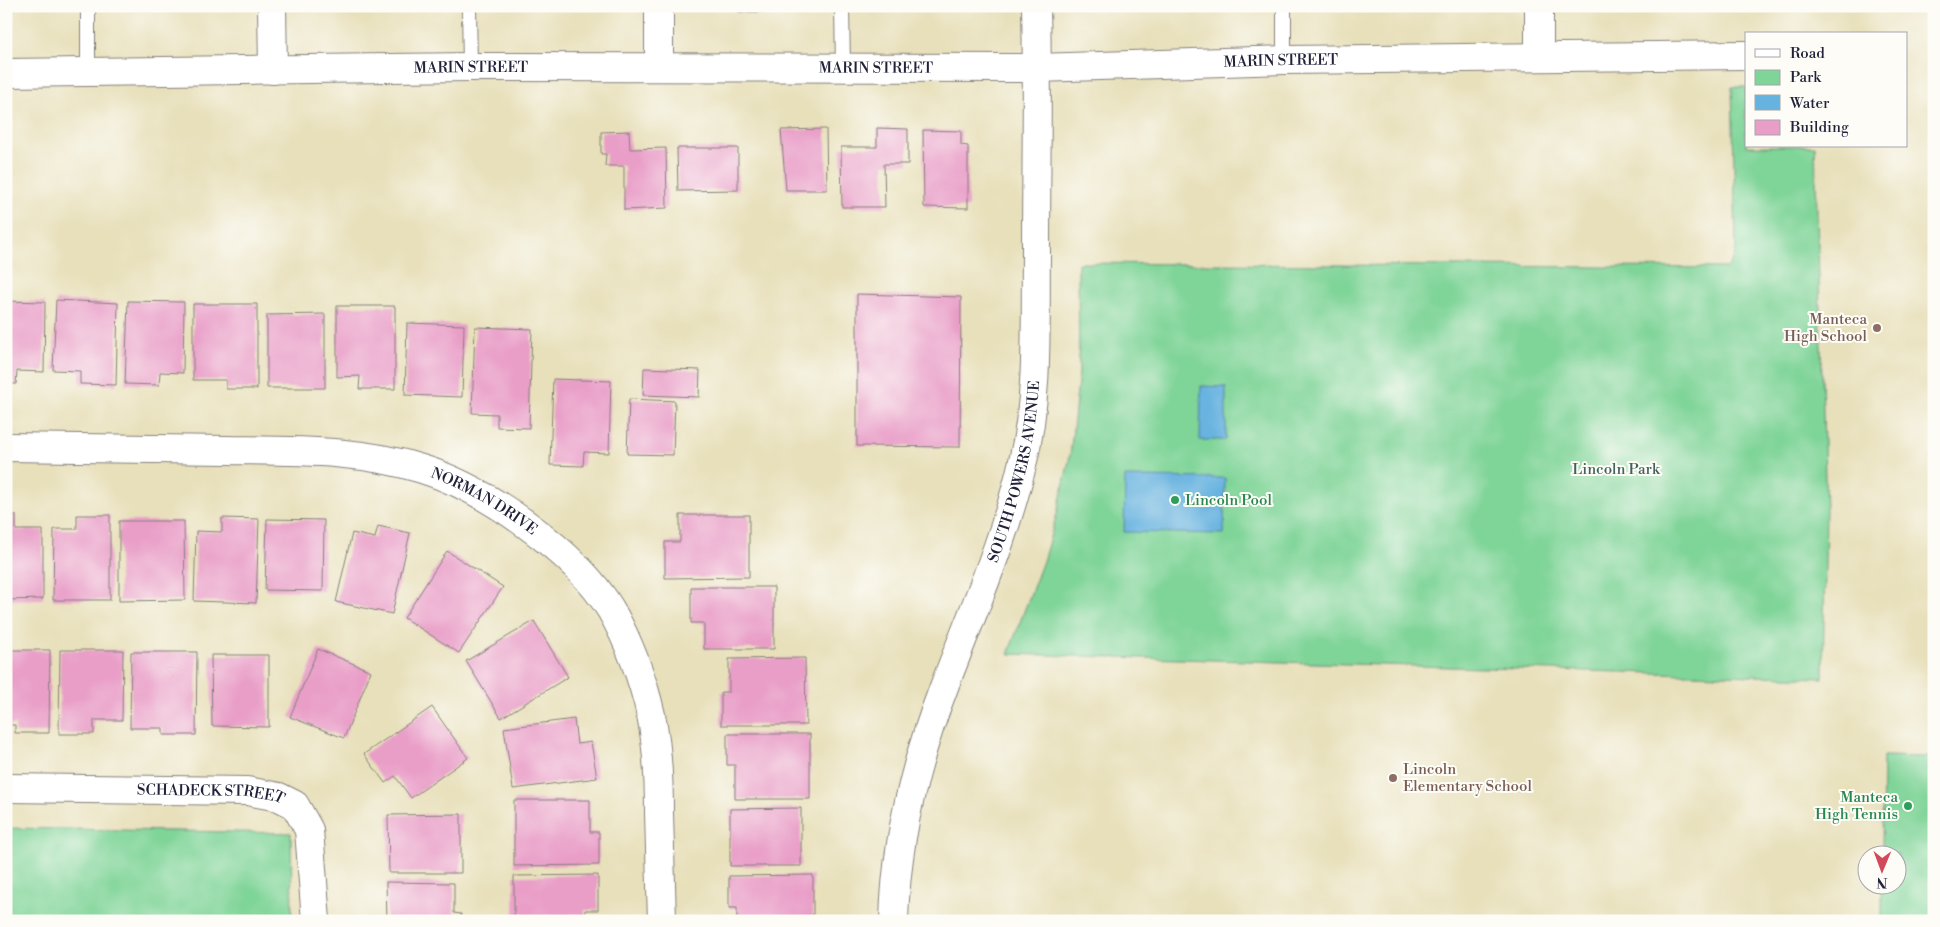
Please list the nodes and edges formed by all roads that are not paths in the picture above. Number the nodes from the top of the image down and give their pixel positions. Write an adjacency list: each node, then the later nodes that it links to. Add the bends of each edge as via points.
1 (88, 6): 17 (lane)
2 (272, 6): 16 (street)
3 (469, 6): 13 (lane)
4 (659, 6): 12 (street)
5 (842, 6): 14 (lane)
6 (1036, 6): 15 (street, SOUTH POWERS AVENUE)
7 (1284, 6): 11 (lane)
8 (1538, 6): 10 (street)
9 (1745, 55): 10 (street, MARIN STREET)
10 (1539, 58): 11 (street, MARIN STREET)
11 (1284, 60): 15 (street, MARIN STREET)
12 (659, 66): 13 (street, MARIN STREET); 14 (street, MARIN STREET)
13 (470, 67): 16 (street, MARIN STREET)
14 (843, 68): 15 (street, MARIN STREET)
15 (1037, 68): 23 (street, SOUTH POWERS AVENUE, via 1036,337 1032,404 1024,459 991,567 943,690 911,792 900,841)
16 (273, 70): 17 (street, MARIN STREET)
17 (88, 72): 18 (street, MARIN STREET)
18 (6, 73)
19 (6, 447): 22 (street, NORMAN DRIVE, via 296,451 366,456 422,469 474,490 520,521 560,552 588,580 610,610 639,675 658,751)
20 (6, 788): 21 (street, SCHADECK STREET, via 247,791 278,797 295,805 309,830)
21 (316, 921)
22 (662, 921)
23 (894, 921)

